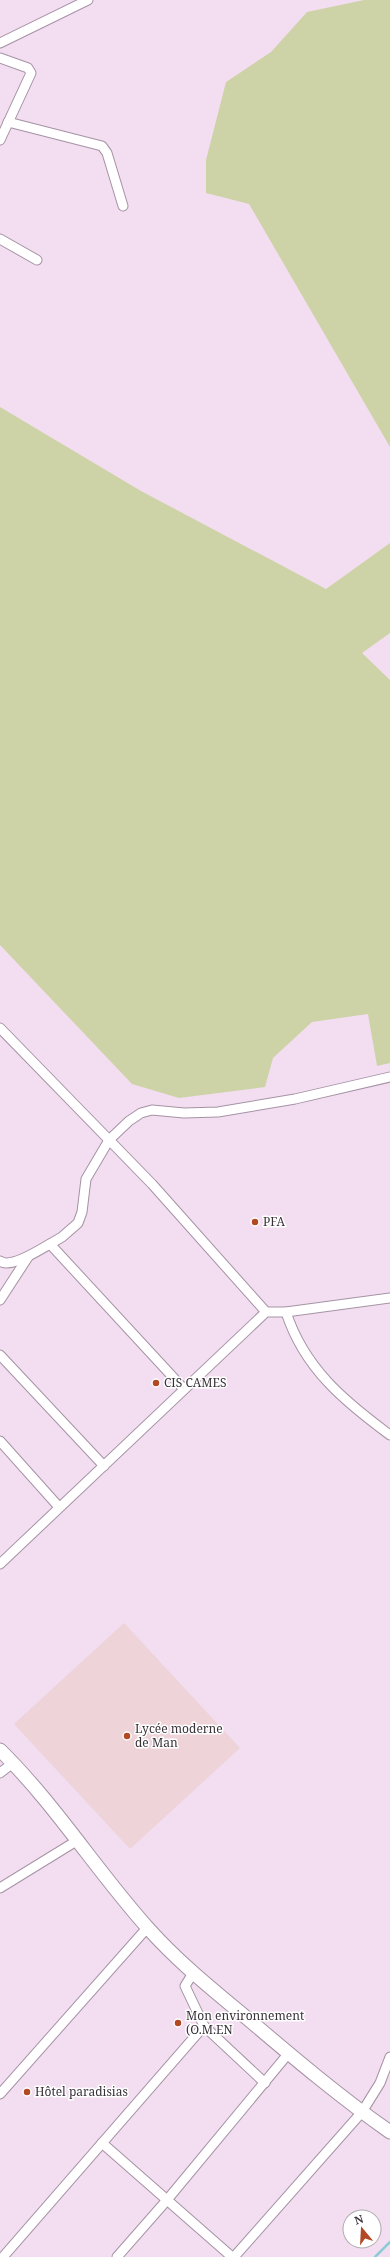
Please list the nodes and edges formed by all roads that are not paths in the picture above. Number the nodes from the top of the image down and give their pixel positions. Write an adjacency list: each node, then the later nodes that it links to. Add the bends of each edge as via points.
1 (88, 0): 2 (street)
2 (0, 43)
3 (0, 58): 4 (street, via 31,70)
4 (8, 122): 5 (street); 6 (street, via 102,146 107,153)
5 (0, 140)
6 (123, 206)
7 (0, 238): 8 (street)
8 (37, 260)
9 (0, 1028): 11 (street)
10 (390, 1077): 11 (street, via 295,1099 218,1112 184,1113 152,1110 129,1120)
11 (109, 1140): 12 (street, via 86,1179 78,1223); 17 (street, via 152,1184)
12 (50, 1244): 13 (street); 20 (street)
13 (28, 1257): 14 (street, via 6,1263); 16 (street)
14 (0, 1261)
15 (390, 1298): 18 (street)
16 (0, 1300)
17 (266, 1312): 18 (street); 20 (street)
18 (286, 1312): 21 (street, via 297,1342 327,1384)
19 (0, 1355): 23 (street)
20 (183, 1388): 23 (street)
21 (390, 1435)
22 (0, 1441): 24 (street)
23 (104, 1466): 24 (street)
24 (59, 1507): 25 (street)
25 (0, 1564)
26 (0, 1750): 27 (main road)
27 (13, 1763): 28 (street); 29 (main road)
28 (0, 1773)
29 (78, 1840): 30 (street); 31 (main road)
30 (0, 1888)
31 (147, 1928): 32 (main road); 37 (street)
32 (193, 1973): 33 (street, via 185,1986); 34 (main road)
33 (204, 2026): 36 (street); 40 (street)
34 (288, 2054): 36 (street); 38 (main road)
35 (390, 2057): 38 (street, via 380,2083)
36 (265, 2083): 41 (street)
37 (0, 2094)
38 (362, 2112): 39 (main road); 44 (street)
39 (390, 2132)
40 (102, 2143): 41 (street); 42 (street)
41 (168, 2200): 43 (street); 44 (street)
42 (3, 2257)
43 (117, 2257)
44 (233, 2257)

